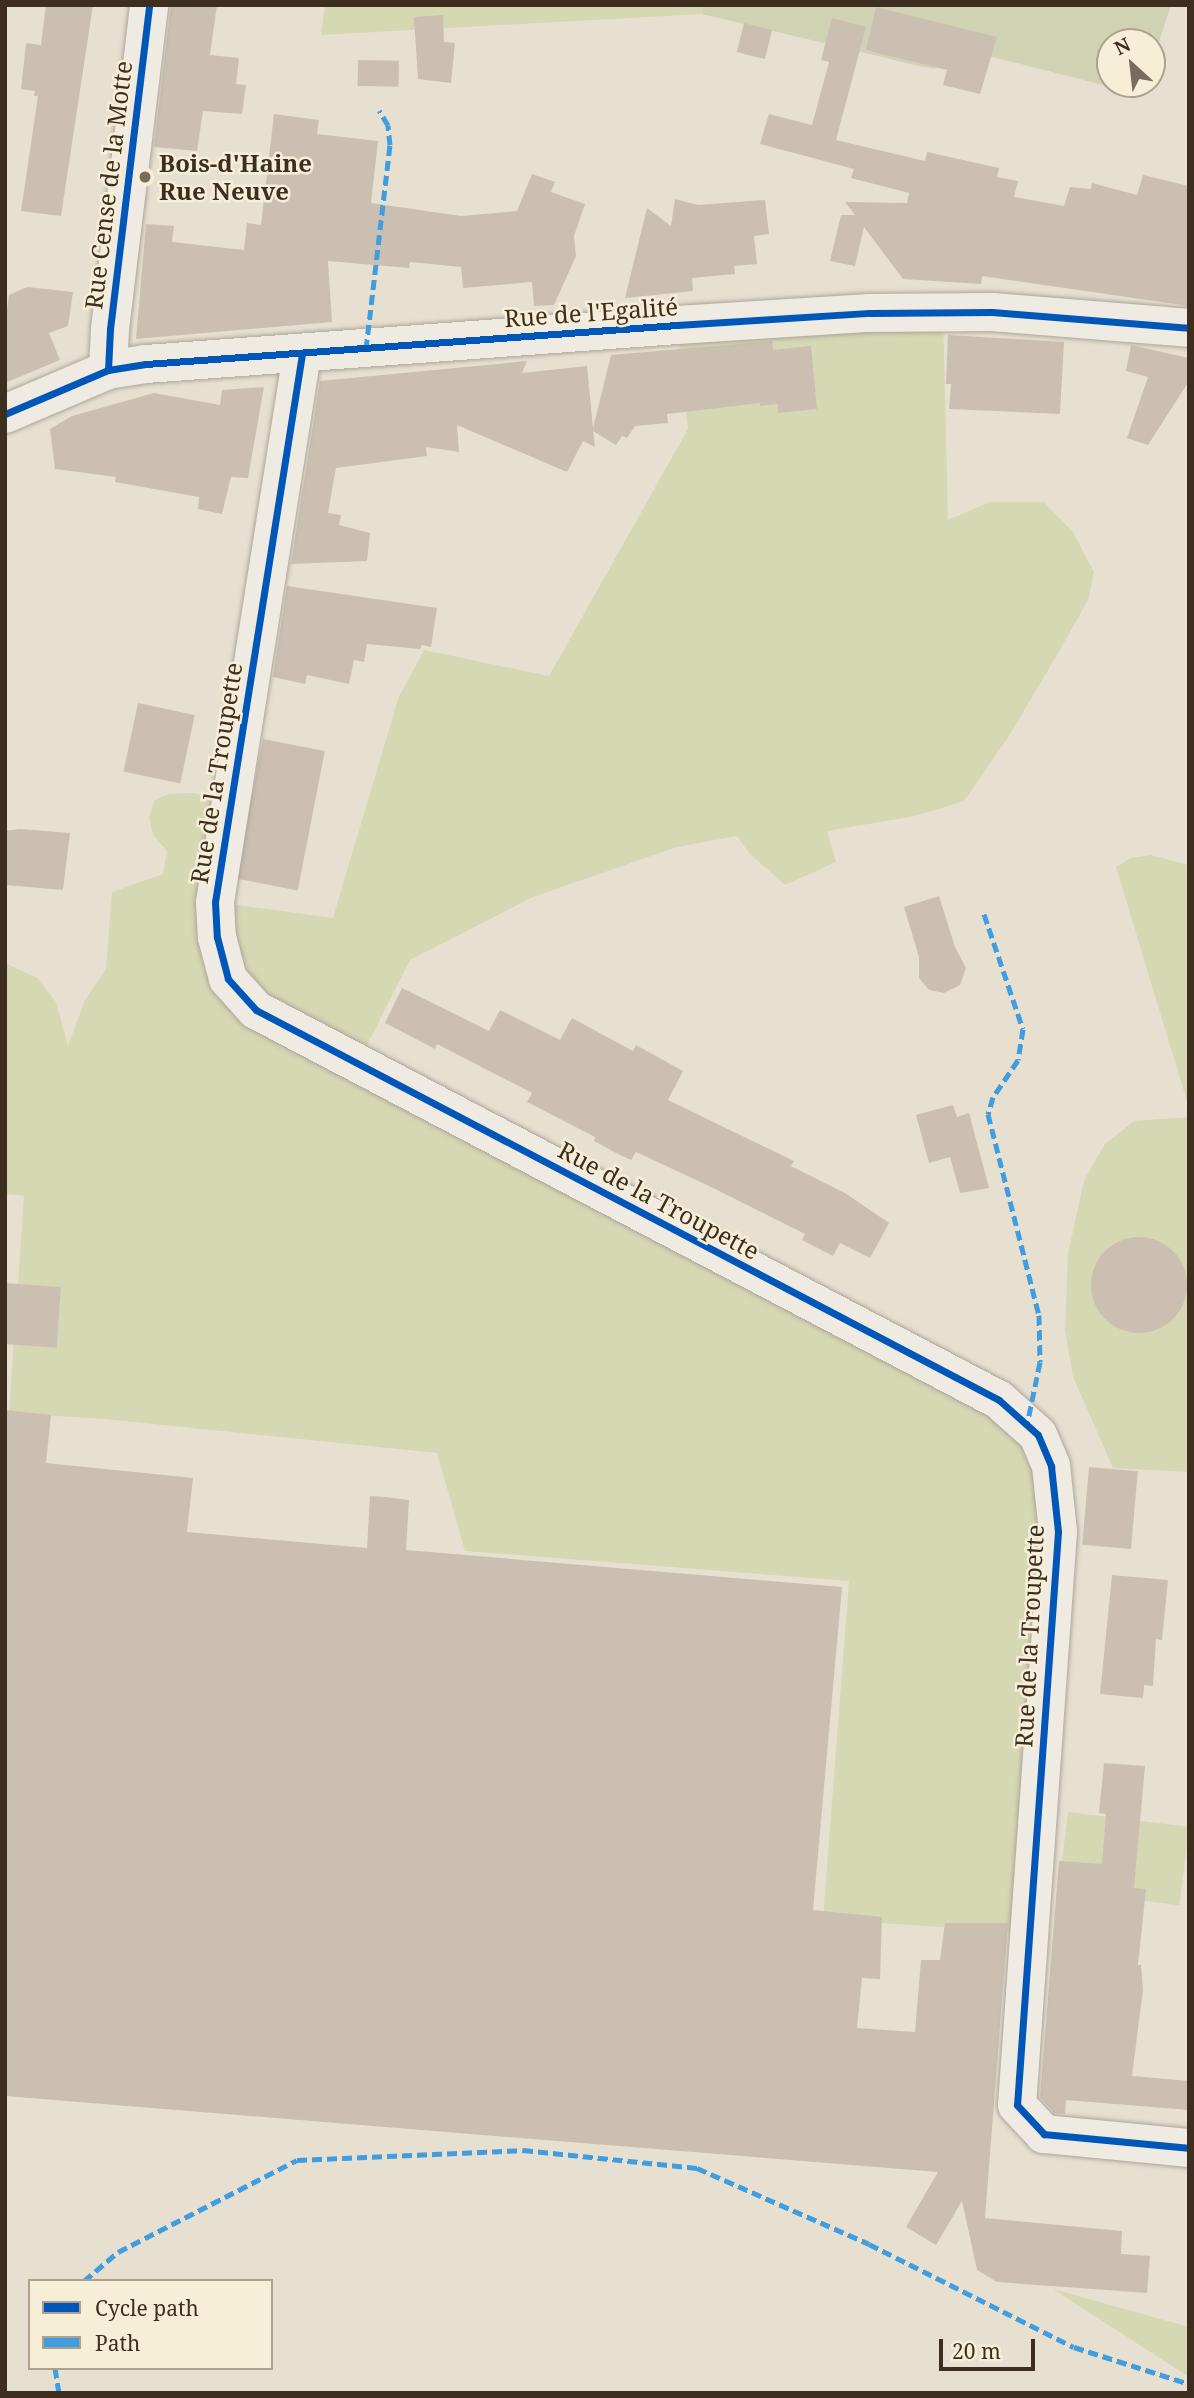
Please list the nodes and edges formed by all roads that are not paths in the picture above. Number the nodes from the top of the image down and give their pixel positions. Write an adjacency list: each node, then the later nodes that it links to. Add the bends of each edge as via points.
1 (149, 5): 4 (street, Rue Cense de la Motte)
2 (1189, 328): 3 (street, Rue de l'Egalité, via 992,312 870,313)
3 (302, 354): 4 (street, Rue de l'Egalité); 6 (street, Rue de la Troupette, via 215,902 217,937 228,979 256,1010 999,1400 1038,1435 1051,1465 1058,1532 1017,2105 1044,2134)
4 (108, 370): 5 (street, Rue de l'Egalité)
5 (5, 414)
6 (1189, 2148)

